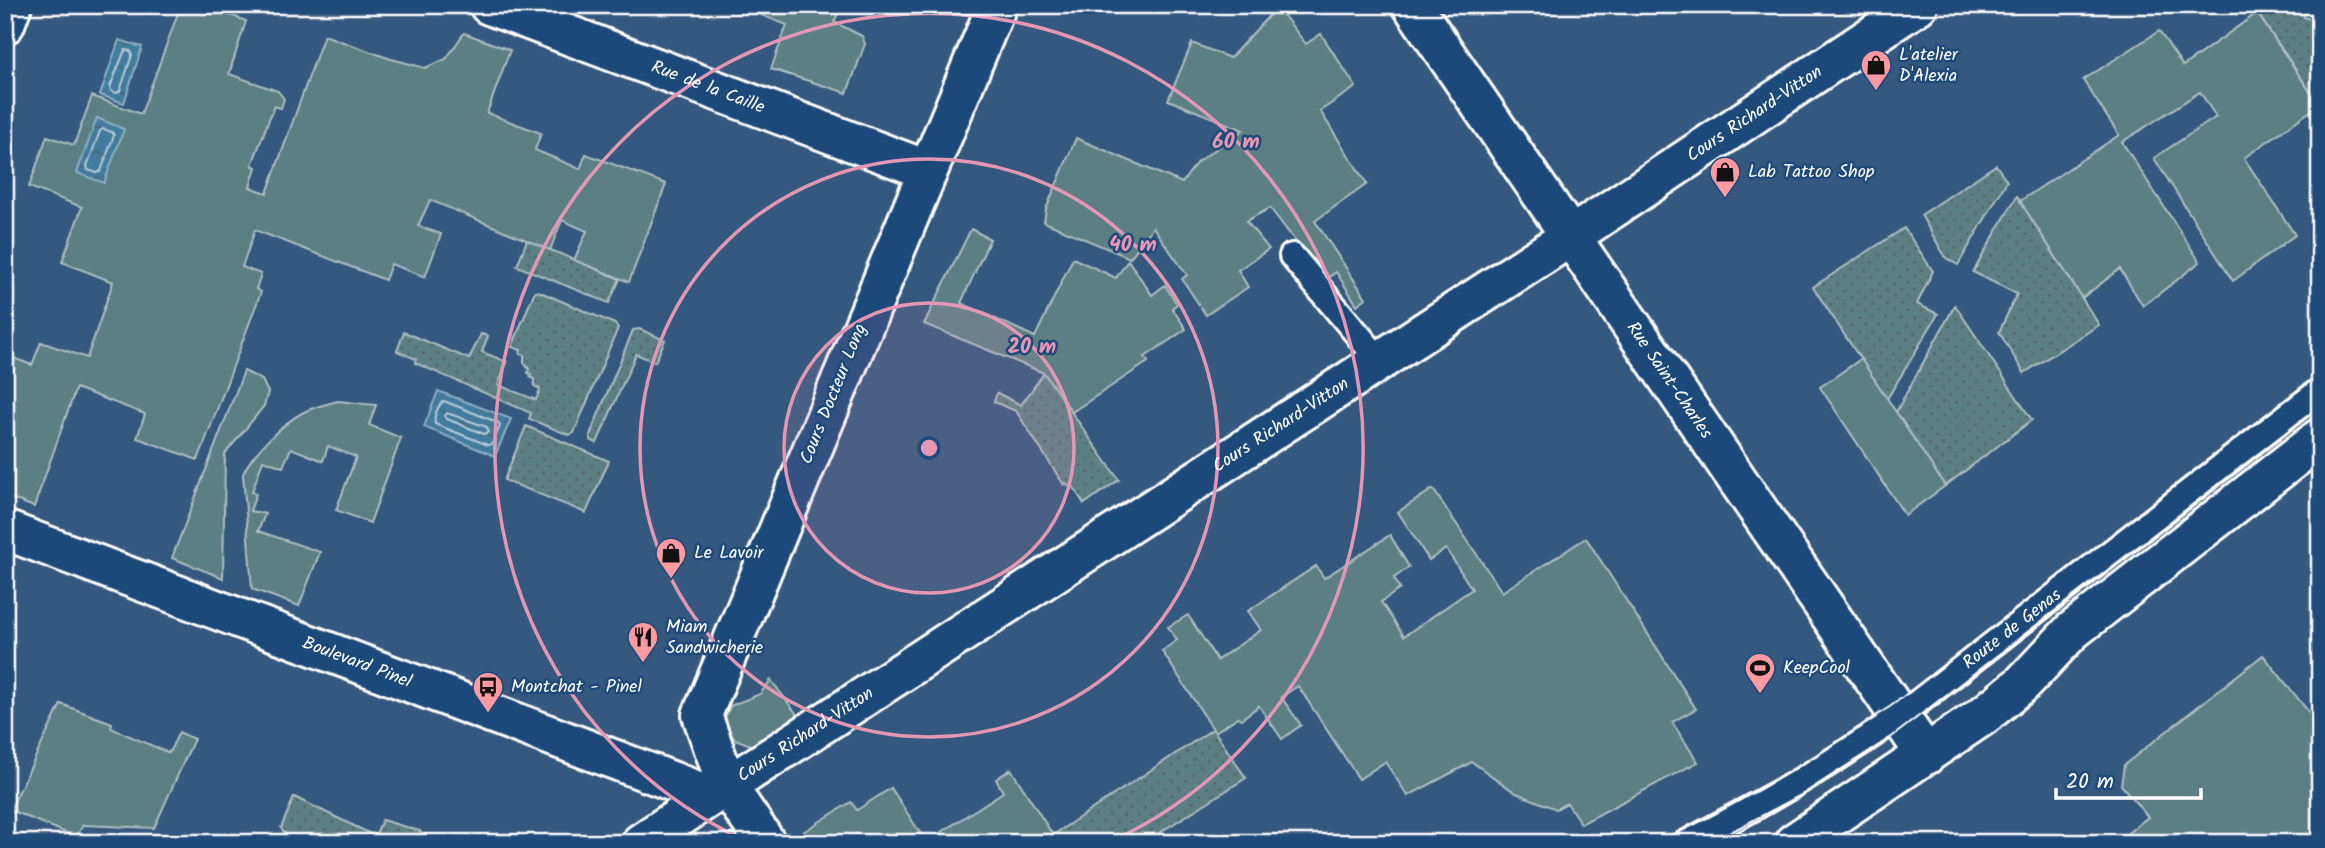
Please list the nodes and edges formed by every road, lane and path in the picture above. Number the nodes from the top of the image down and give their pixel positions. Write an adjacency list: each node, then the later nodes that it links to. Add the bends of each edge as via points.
1 (12, 5): 6 (street)
2 (489, 5): 7 (street, Rue de la Caille)
3 (997, 5): 7 (street, Cours Docteur Long)
4 (1412, 5): 8 (street, Rue Saint-Charles)
5 (1918, 5): 8 (street, Cours Richard-Vitton)
6 (5, 24)
7 (927, 170): 16 (street, Cours Docteur Long, via 702,715)
8 (1570, 237): 10 (street, Cours Richard-Vitton); 14 (street, Rue Saint-Charles)
9 (1292, 256): 10 (lane)
10 (1380, 361): 16 (street, Cours Richard-Vitton)
11 (2320, 390): 14 (lane, Route de Genas)
12 (2320, 438): 15 (street, via 2072,631 2022,684)
13 (5, 530): 16 (street, Boulevard Pinel)
14 (1899, 717): 15 (street, Rue Saint-Charles); 19 (lane, Route de Genas, via 1802,780)
15 (1926, 755): 20 (street)
16 (719, 791): 17 (street, Cours Richard-Vitton); 18 (street)
17 (641, 843)
18 (766, 843)
19 (1687, 843)
20 (1794, 843)

